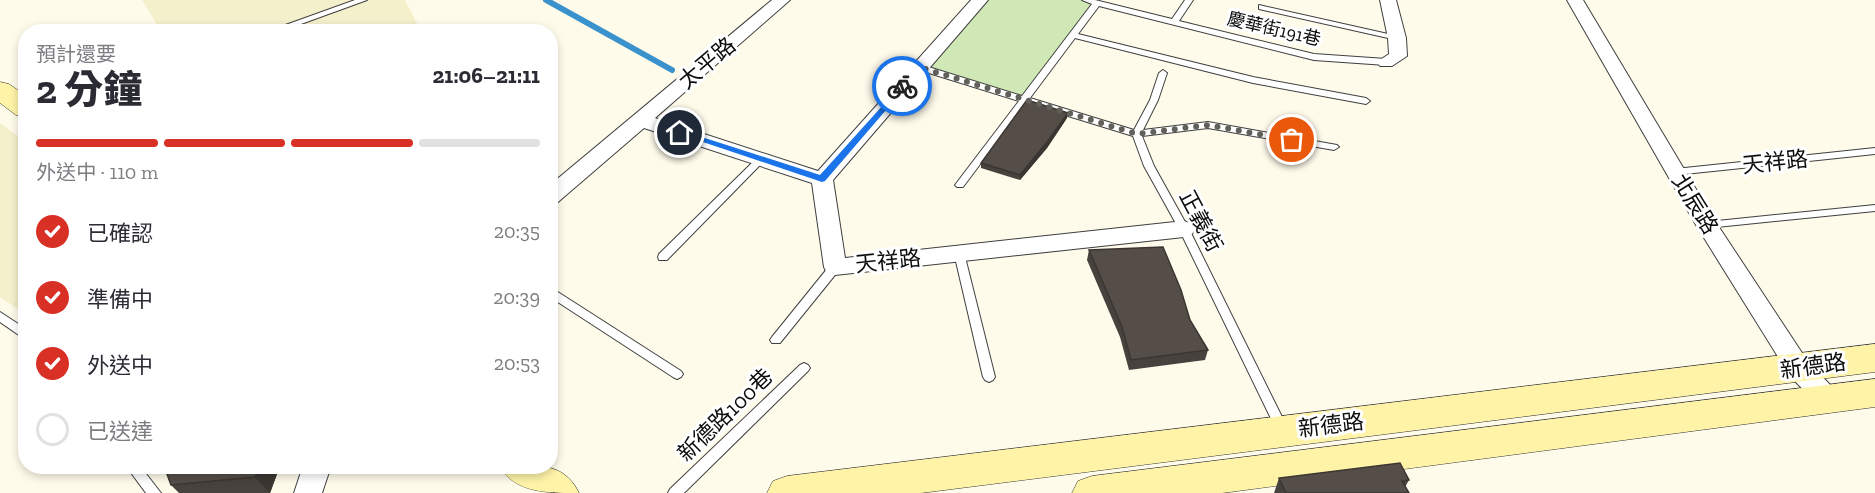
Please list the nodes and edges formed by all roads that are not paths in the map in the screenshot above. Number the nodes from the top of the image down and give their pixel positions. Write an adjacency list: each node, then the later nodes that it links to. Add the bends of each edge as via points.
1 (363, 0): 11 (lane)
2 (782, 0): 19 (street, 太平路)
3 (980, 0): 15 (street)
4 (1086, 0): 8 (lane, 慶華街191巷)
5 (1189, 0): 10 (lane)
6 (1388, 0): 13 (street)
7 (1575, 0): 24 (street, 北辰路)
8 (1097, 3): 10 (lane, 慶華街191巷); 12 (lane)
9 (1262, 7): 13 (lane)
10 (1174, 22): 14 (lane, 慶華街191巷, via 1314,57)
11 (293, 24)
12 (1074, 34): 17 (lane); 18 (lane, via 1253,80)
13 (1397, 38): 14 (street, via 1398,56)
14 (1386, 62)
15 (919, 67): 17 (lane); 25 (street)
16 (1163, 73): 20 (lane)
17 (1027, 98): 20 (lane); 26 (lane)
18 (1366, 101)
19 (640, 120): 23 (street); 27 (street, 太平路)
20 (1137, 134): 21 (lane, via 1208,125); 30 (lane, 正義街, via 1149,166)
21 (1334, 147)
22 (1875, 151): 24 (lane, 天祥路)
23 (761, 159): 25 (street); 32 (lane)
24 (1675, 172): 29 (street, 北辰路)
25 (822, 179): 33 (street, 天祥路)
26 (960, 185)
27 (558, 190)
28 (1875, 208): 29 (lane)
29 (1707, 225): 40 (street, 北辰路)
30 (1184, 229): 31 (street, 天祥路); 45 (lane, 正義街)
31 (959, 253): 33 (street, 天祥路); 42 (lane)
32 (663, 257)
33 (835, 267): 37 (lane)
34 (558, 296): 41 (lane)
35 (0, 316): 36 (lane)
36 (18, 330)
37 (776, 340)
38 (1875, 358): 40 (main road, 新德路)
39 (804, 368): 53 (lane, 新德路100巷)
40 (1799, 369): 44 (street, 北辰路); 45 (main road, 新德路)
41 (678, 374)
42 (989, 377)
43 (1875, 393): 44 (main road, 新德路)
44 (1829, 400): 54 (main road, 新德路)
45 (1282, 430): 49 (main road, 新德路)
46 (139, 474): 50 (lane)
47 (314, 474): 51 (street)
48 (530, 474): 52 (main road)
49 (798, 492)
50 (154, 493)
51 (308, 493)
52 (559, 493)
53 (675, 493)
54 (1092, 493)

